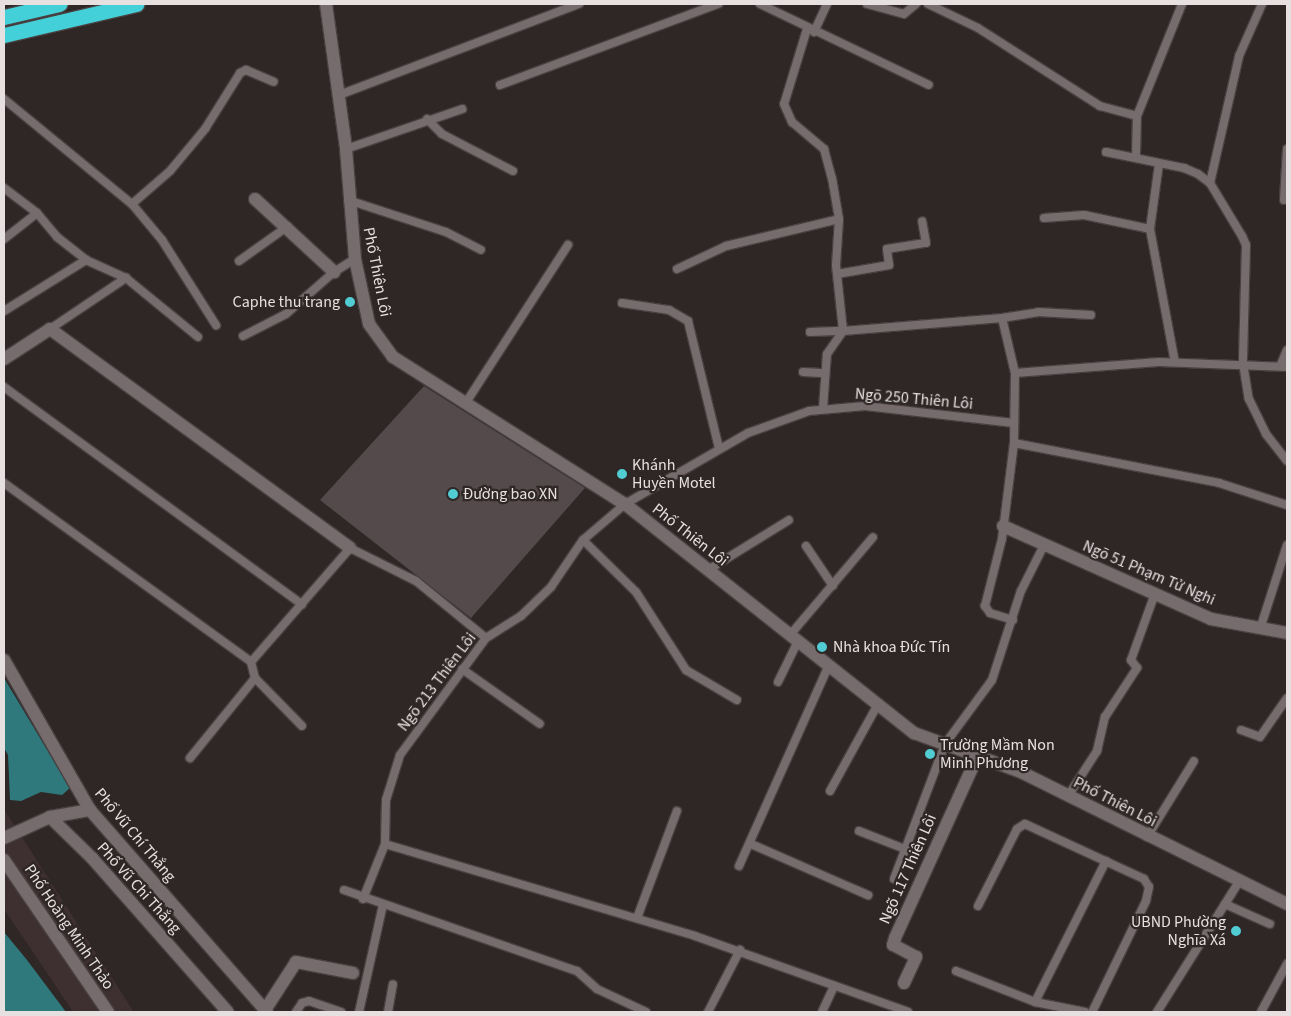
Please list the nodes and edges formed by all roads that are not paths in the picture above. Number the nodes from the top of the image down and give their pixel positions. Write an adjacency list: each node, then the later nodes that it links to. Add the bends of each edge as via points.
1 (59, 4): 13 (highway)
2 (136, 4): 15 (highway)
3 (326, 4): 19 (street, Phố Thiên Lôi)
4 (579, 4): 19 (lane)
5 (718, 4): 17 (lane)
6 (760, 4): 14 (lane)
7 (827, 4): 14 (lane)
8 (867, 4): 9 (lane, via 904,14)
9 (916, 4)
10 (928, 4): 22 (lane, via 978,28 1100,106)
11 (1182, 4): 22 (lane)
12 (1262, 4): 30 (lane, via 1239,56)
13 (4, 17)
14 (811, 30): 18 (lane); 38 (lane, via 784,104 792,122 824,149)
15 (4, 35)
16 (274, 82): 35 (lane, via 246,70 240,73 205,129 170,171)
17 (500, 85)
18 (929, 85)
19 (339, 95): 24 (street, Phố Thiên Lôi)
20 (4, 99): 35 (lane)
21 (462, 109): 23 (lane)
22 (1137, 116): 27 (lane)
23 (427, 119): 24 (lane); 29 (lane, via 442,134)
24 (346, 149): 33 (street, Phố Thiên Lôi)
25 (1287, 149): 34 (lane)
26 (1106, 152): 27 (lane)
27 (1136, 156): 28 (lane)
28 (1159, 164): 30 (lane, via 1184,168); 41 (lane)
29 (513, 171)
30 (1210, 182): 65 (lane, via 1246,245)
31 (4, 188): 36 (lane)
32 (255, 199): 40 (street)
33 (348, 200): 44 (lane, via 446,232); 45 (street, Phố Thiên Lôi)
34 (1284, 200)
35 (132, 204): 56 (lane, via 162,240)
36 (37, 213): 42 (lane); 46 (lane, via 57,237)
37 (1044, 218): 41 (lane, via 1084,215)
38 (839, 219): 48 (lane, via 726,246); 50 (lane)
39 (922, 221): 50 (lane, via 926,243 887,249 889,264)
40 (288, 226): 47 (lane); 49 (street)
41 (1150, 229): 64 (lane)
42 (4, 239)
43 (568, 245): 71 (lane)
44 (481, 250)
45 (355, 259): 49 (lane); 71 (street, Phố Thiên Lôi, via 369,324 378,341 393,358)
46 (86, 260): 51 (lane); 53 (lane)
47 (239, 261)
48 (677, 269)
49 (334, 272): 60 (lane, via 286,314)
50 (837, 274): 58 (lane)
51 (126, 278): 57 (lane); 61 (lane)
52 (622, 303): 75 (lane, via 669,310 688,321)
53 (4, 311)
54 (1091, 315): 55 (lane, via 1038,312)
55 (1002, 318): 58 (lane); 69 (lane)
56 (216, 325)
57 (50, 329): 63 (street); 87 (street)
58 (843, 330): 59 (lane); 68 (lane, via 827,354)
59 (810, 332)
60 (243, 336)
61 (198, 337)
62 (1287, 350): 66 (lane)
63 (4, 359)
64 (1175, 362): 65 (lane); 69 (lane)
65 (1243, 363): 66 (lane); 76 (lane, via 1249,399 1266,434)
66 (1284, 365)
67 (803, 372): 68 (lane)
68 (825, 373): 72 (lane)
69 (1015, 373): 73 (lane)
70 (4, 388): 91 (lane)
71 (467, 401): 78 (street, Phố Thiên Lôi)
72 (823, 408): 73 (lane, Ngõ 250 Thiên Lôi, via 865,406); 75 (lane, Ngõ 250 Thiên Lôi, via 748,433)
73 (1014, 423): 74 (lane)
74 (1014, 443): 79 (lane, via 1219,482); 81 (lane)
75 (720, 448): 78 (lane, Ngõ 250 Thiên Lôi)
76 (1287, 461)
77 (4, 484): 98 (lane)
78 (625, 504): 83 (lane, Ngõ 213 Thiên Lôi); 88 (street, Phố Thiên Lôi)
79 (1287, 505)
80 (789, 520): 88 (lane)
81 (1003, 526): 84 (street, Ngõ 51 Phạm Tử Nghi); 92 (lane, via 1000,553 986,606 990,613)
82 (872, 538): 89 (lane)
83 (583, 540): 95 (lane, Ngõ 213 Thiên Lôi, via 551,587 522,616); 104 (lane, via 636,592 686,670)
84 (1044, 545): 90 (street, Ngõ 51 Phạm Tử Nghi); 92 (lane, via 1021,592)
85 (1287, 545): 93 (lane)
86 (806, 546): 89 (lane)
87 (350, 548): 91 (lane); 95 (lane, via 416,581)
88 (708, 570): 96 (street, Phố Thiên Lôi)
89 (833, 586): 96 (lane)
90 (1154, 596): 93 (street, Ngõ 51 Phạm Tử Nghi, via 1211,619); 114 (lane, via 1131,660 1137,668 1105,717 1096,751)
91 (302, 604): 98 (lane)
92 (1013, 620): 109 (lane, via 992,680)
93 (1261, 626): 94 (street, Ngõ 51 Phạm Tử Nghi)
94 (1287, 633)
95 (486, 638): 100 (lane, Ngõ 213 Thiên Lôi)
96 (794, 638): 99 (street, Phố Thiên Lôi); 102 (lane)
97 (4, 660): 115 (street, Phố Vũ Chí Thắng)
98 (250, 662): 101 (lane)
99 (829, 665): 105 (street, Phố Thiên Lôi); 122 (lane)
100 (462, 669): 106 (lane); 121 (lane, Ngõ 213 Thiên Lôi, via 400,755 386,800)
101 (255, 678): 107 (lane); 111 (lane)
102 (778, 682)
103 (1287, 698): 108 (lane, via 1260,737)
104 (737, 700)
105 (878, 704): 109 (street, Phố Thiên Lôi, via 914,733); 113 (lane)
106 (540, 724)
107 (302, 726)
108 (1241, 730)
109 (945, 744): 110 (street, Phố Thiên Lôi); 123 (lane)
110 (977, 757): 114 (street, Phố Thiên Lôi, via 1021,772); 142 (street, Ngõ 117 Thiên Lôi, via 895,938 894,945 916,956)
111 (190, 758)
112 (1194, 761): 119 (lane)
113 (830, 791)
114 (1068, 796): 119 (street, Phố Thiên Lôi)
115 (90, 810): 117 (street); 146 (street, Phố Vũ Chí Thắng)
116 (677, 811): 136 (lane)
117 (50, 817): 120 (street); 148 (street, Phố Vũ Chi Thắng, via 92,858)
118 (858, 831): 123 (lane)
119 (1147, 837): 128 (street, Phố Thiên Lôi)
120 (4, 838)
121 (385, 844): 131 (lane, Ngõ 213 Thiên Lôi); 136 (lane)
122 (751, 844): 126 (lane); 130 (lane)
123 (905, 849): 127 (lane)
124 (4, 860): 147 (street, Phố Hoàng Minh Thảo)
125 (1106, 860): 135 (lane, via 1030,826 1020,826); 145 (lane); 158 (lane, via 1144,880 1149,887 1146,901)
126 (739, 866)
127 (894, 879)
128 (1240, 880): 132 (lane); 133 (street, Phố Thiên Lôi)
129 (344, 890): 131 (lane)
130 (868, 895)
131 (363, 898): 134 (lane)
132 (1225, 904): 137 (lane); 159 (lane)
133 (1287, 904)
134 (383, 905): 151 (lane); 153 (lane, via 577,971 597,989)
135 (978, 906)
136 (637, 918): 138 (lane)
137 (1270, 924)
138 (740, 950): 144 (lane); 154 (lane)
139 (1287, 964): 160 (lane)
140 (956, 971): 145 (lane)
141 (353, 973): 146 (street, via 296,962)
142 (904, 983)
143 (393, 984): 152 (lane)
144 (834, 986): 155 (lane); 156 (lane)
145 (1035, 1002): 157 (lane)
146 (266, 1011)
147 (108, 1012)
148 (228, 1012)
149 (296, 1012): 150 (lane, via 302,1003 309,1001)
150 (341, 1012)
151 (359, 1012)
152 (388, 1012)
153 (646, 1012)
154 (708, 1012)
155 (822, 1012)
156 (908, 1012)
157 (1085, 1012)
158 (1092, 1012)
159 (1157, 1012)
160 (1260, 1012)

